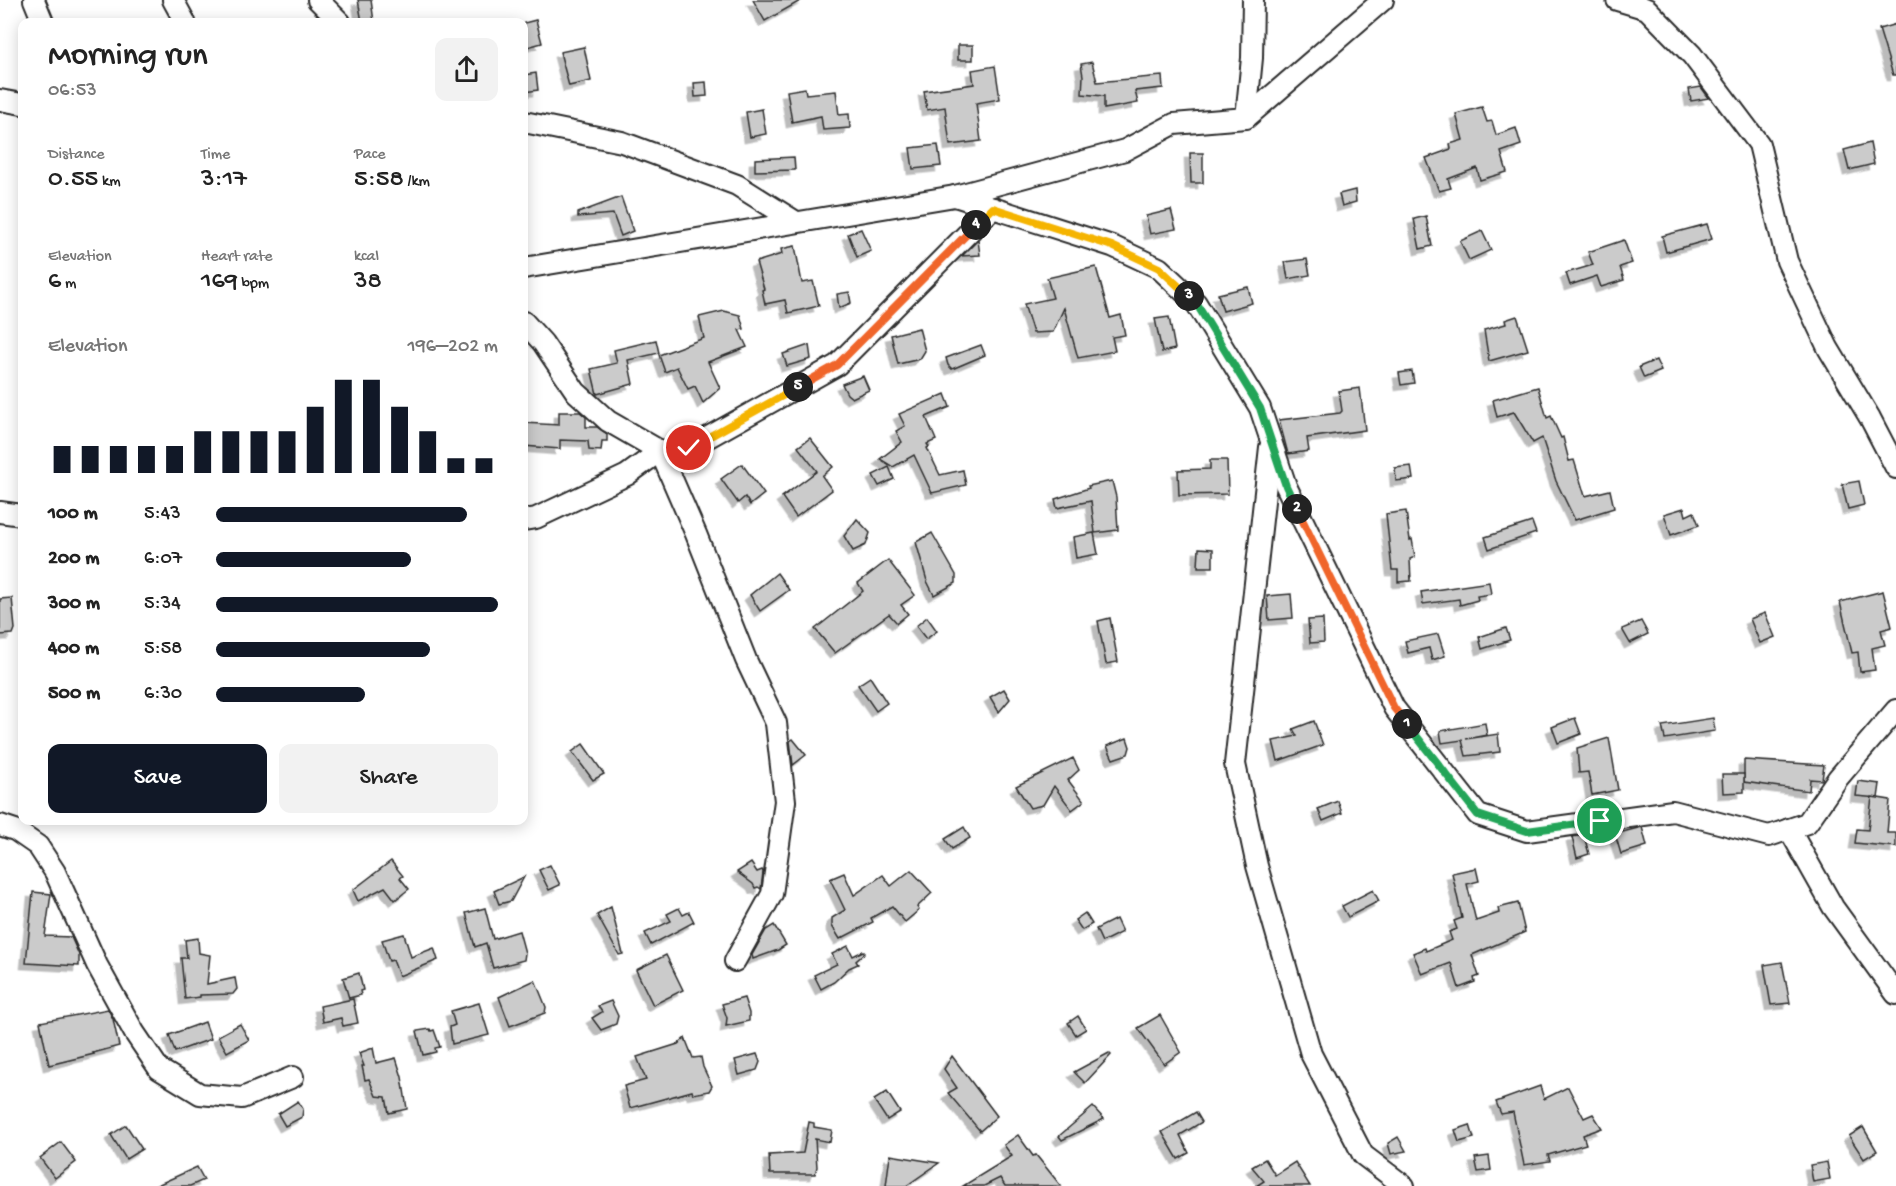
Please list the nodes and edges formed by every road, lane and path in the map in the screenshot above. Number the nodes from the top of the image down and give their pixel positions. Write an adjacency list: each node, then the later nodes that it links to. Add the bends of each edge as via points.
1 (34, 0): 7 (street)
2 (173, 0): 8 (street)
3 (318, 0): 9 (street)
4 (1253, 0): 12 (street)
5 (1383, 0): 12 (street)
6 (1617, 0): 21 (street, via 1647,9 1692,56 1759,144 1787,261 1828,348)
7 (41, 18)
8 (183, 18)
9 (336, 18)
10 (0, 100): 11 (street)
11 (18, 103)
12 (1246, 117): 14 (street, via 1174,124 1125,150)
13 (528, 123): 16 (street, via 622,142 737,185)
14 (955, 196): 15 (street); 16 (street)
15 (993, 208): 19 (street, via 1112,246 1159,268 1196,303 1260,408); 20 (street, via 837,365 689,448)
16 (796, 222): 17 (street)
17 (528, 267)
18 (528, 326): 20 (street, via 576,392 608,421)
19 (1271, 441): 27 (street, via 1286,486 1394,708 1478,815 1527,831 1673,811 1769,836); 31 (street, via 1235,764 1257,866 1311,1054 1363,1155)
20 (660, 451): 24 (street, via 627,475); 28 (street, via 776,723 784,801 772,894)
21 (1896, 468)
22 (0, 512): 23 (street)
23 (18, 514)
24 (528, 519)
25 (1896, 710): 27 (street, via 1838,778 1807,823)
26 (0, 825): 30 (street, via 38,846 55,872 97,965 159,1069 200,1095 242,1098)
27 (1789, 829): 29 (street, via 1833,907)
28 (735, 961)
29 (1896, 994)
30 (293, 1077)
31 (1404, 1186)

